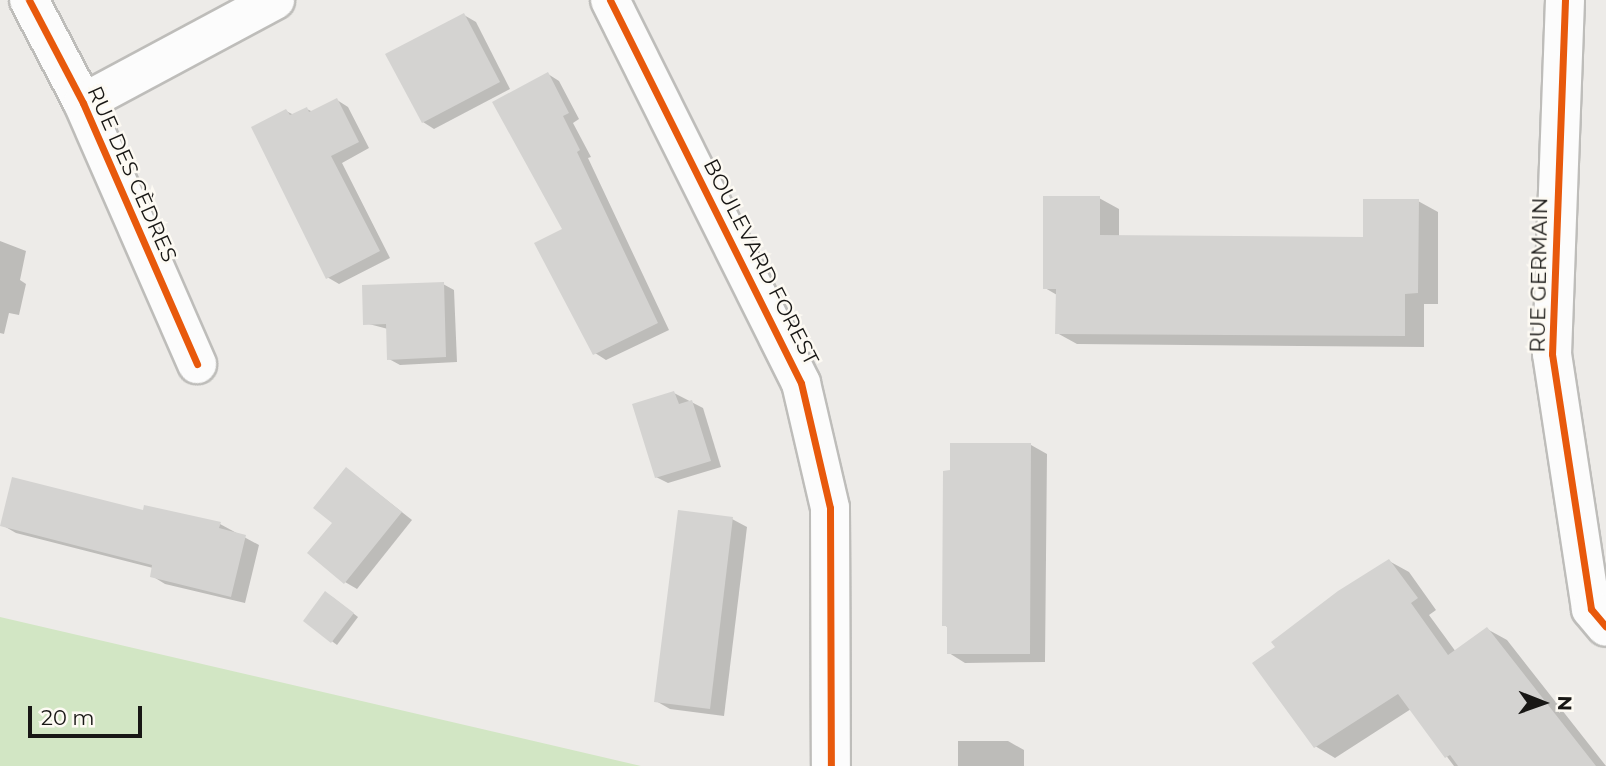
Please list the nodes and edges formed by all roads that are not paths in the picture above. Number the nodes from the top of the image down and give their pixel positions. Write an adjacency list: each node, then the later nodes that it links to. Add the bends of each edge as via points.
1 (29, 0): 5 (street, RUE DES CÈDRES)
2 (275, 0): 5 (street)
3 (610, 0): 8 (street, BOULEVARD FOREST, via 801,383 830,508)
4 (1565, 0): 7 (street, RUE GERMAIN, via 1552,354 1591,609)
5 (83, 103): 6 (street, RUE DES CÈDRES)
6 (197, 364)
7 (1606, 627)
8 (831, 766)

